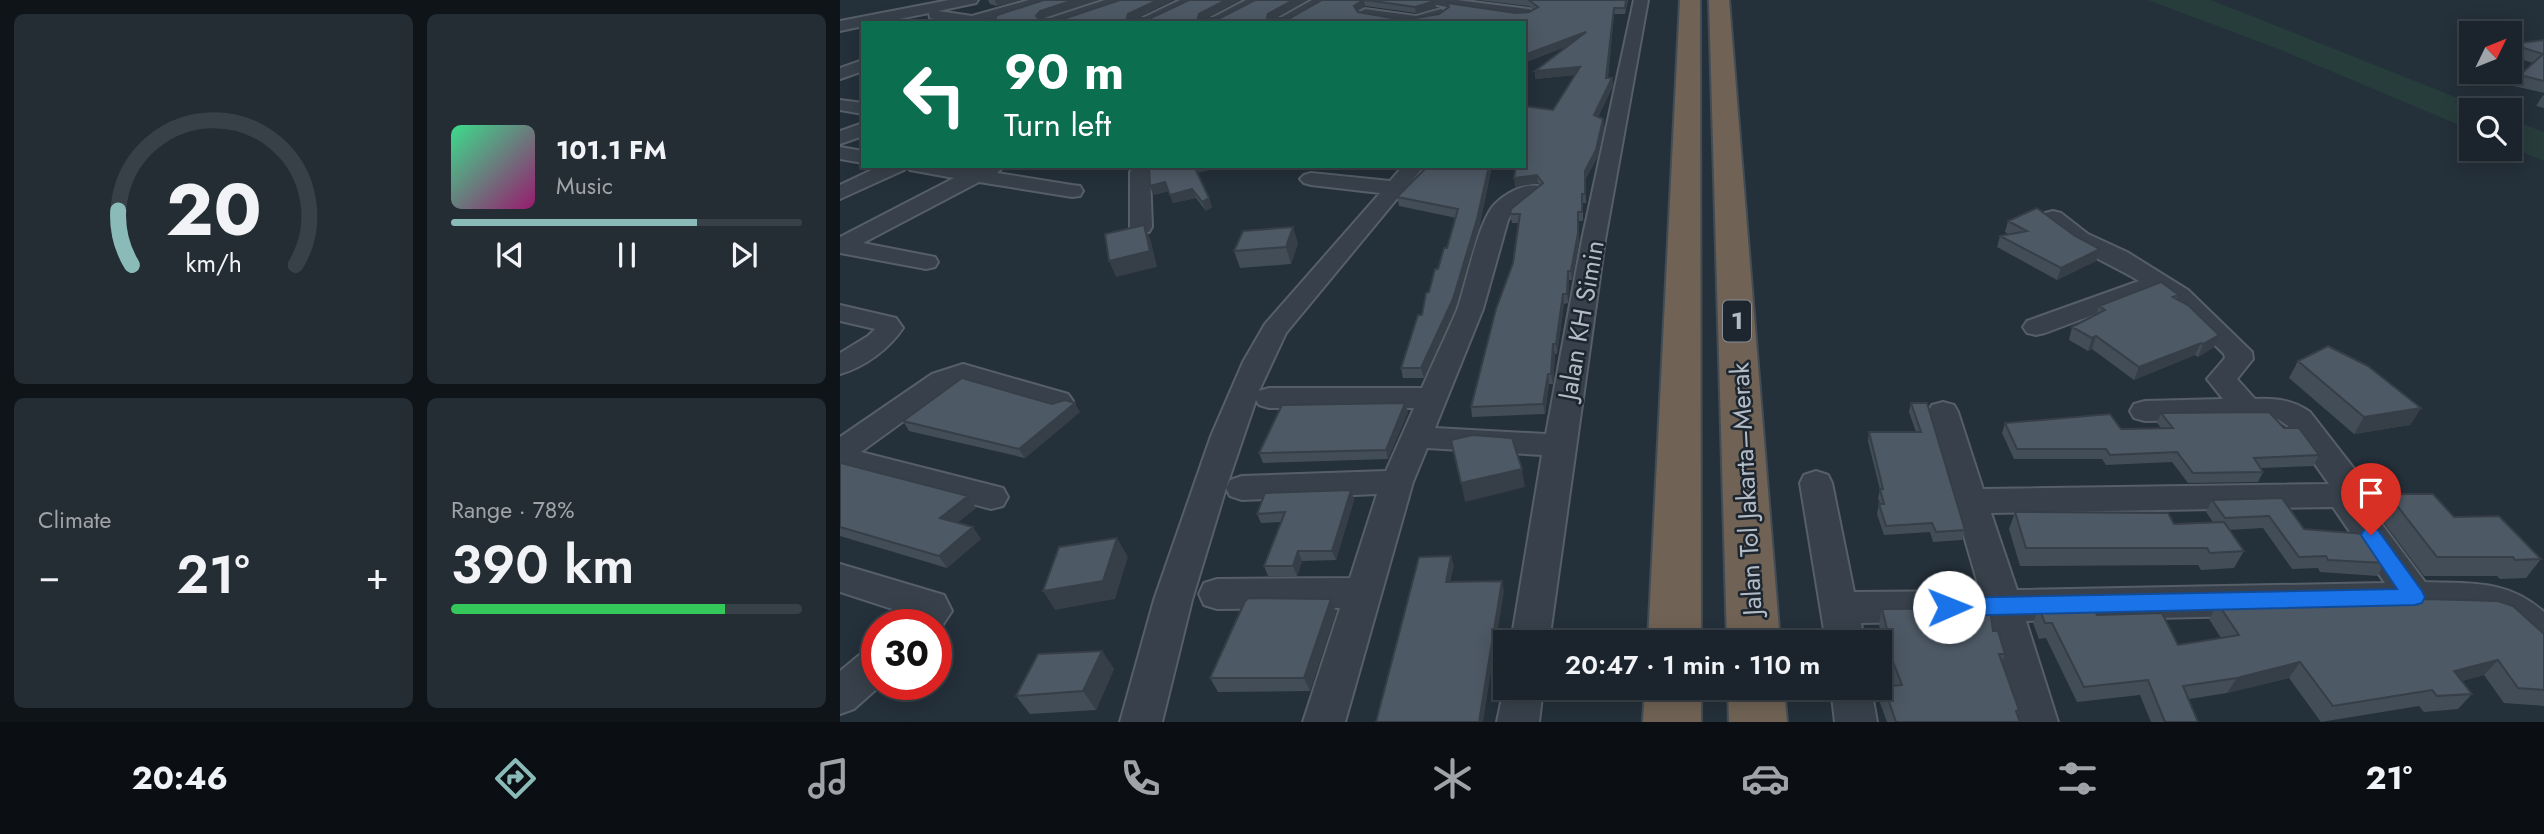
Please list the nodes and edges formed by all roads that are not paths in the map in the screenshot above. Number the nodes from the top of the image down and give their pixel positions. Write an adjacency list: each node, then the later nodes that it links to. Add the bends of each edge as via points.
1 (971, 0): 13 (street, via 936,8)
2 (1045, 0): 22 (street)
3 (1120, 0): 23 (street)
4 (1153, 0): 14 (street)
5 (1192, 0): 14 (street)
6 (1257, 0): 25 (street)
7 (1324, 0): 26 (street)
8 (1432, 0): 16 (street)
9 (1507, 0): 16 (street)
10 (1642, 0): 65 (street, Jalan KH Simin)
11 (1690, 0): 82 (highway)
12 (1719, 0): 83 (highway, Jalan Tol Jakarta–Merak / 1)
13 (910, 6): 20 (street); 21 (street)
14 (1177, 6): 24 (street)
15 (1408, 10): 18 (street)
16 (1494, 11): 19 (street); 27 (street)
17 (1365, 13): 18 (street, via 1417,21)
18 (1441, 13): 27 (street)
19 (1529, 13)
20 (844, 15)
21 (979, 21)
22 (987, 21)
23 (1055, 21)
24 (1143, 21)
25 (1213, 21)
26 (1282, 21)
27 (1470, 21)
28 (840, 33): 29 (street)
29 (861, 36)
30 (861, 66): 31 (street)
31 (840, 74)
32 (840, 105): 33 (street)
33 (861, 109)
34 (861, 130): 35 (street)
35 (840, 138)
36 (840, 153): 37 (street)
37 (861, 157)
38 (893, 168): 45 (street)
39 (945, 168): 42 (street)
40 (1146, 168): 49 (street, via 1140,172)
41 (1412, 168): 44 (street)
42 (986, 171): 46 (street); 51 (street)
43 (1311, 179): 44 (street)
44 (1397, 188): 91 (street, via 1273,330 1257,362 1226,436 1173,600)
45 (842, 191)
46 (1072, 191)
47 (1530, 191): 59 (street, via 1503,209 1497,220 1470,309)
48 (2053, 218): 50 (street)
49 (1141, 227)
50 (2080, 239): 52 (street); 54 (street)
51 (840, 246): 53 (street)
52 (2055, 248)
53 (926, 262)
54 (2159, 282): 56 (street); 61 (street, via 2179,295 2238,352 2239,359 2221,380)
55 (840, 313): 57 (street, via 890,328 878,342)
56 (2036, 327)
57 (840, 365)
58 (1269, 398): 59 (street)
59 (1433, 398): 64 (street)
60 (1058, 401): 66 (street, via 958,374 942,380)
61 (2247, 408): 62 (street); 71 (street, via 2276,408 2299,419 2347,483)
62 (2144, 411)
63 (1943, 412): 73 (street)
64 (1415, 437): 65 (street); 68 (street)
65 (1559, 445): 81 (street, Jalan KH Simin)
66 (840, 452)
67 (840, 458): 72 (street)
68 (1397, 482): 70 (street); 75 (street)
69 (1816, 483): 80 (street)
70 (1242, 488)
71 (2341, 494): 73 (street); 77 (street)
72 (991, 497)
73 (1973, 501): 78 (street)
74 (840, 578): 79 (street)
75 (1365, 593): 76 (street); 92 (street)
76 (1217, 594)
77 (2415, 597): 78 (street); 84 (street, via 2499,601 2525,616)
78 (2003, 606): 80 (street); 97 (street)
79 (932, 609)
80 (1842, 625)
81 (1532, 630)
82 (1674, 630)
83 (1753, 630)
84 (2544, 635)
85 (861, 678): 86 (street)
86 (840, 696)
87 (1521, 700): 93 (street)
88 (1673, 700): 94 (highway)
89 (1757, 700): 95 (highway)
90 (1853, 700): 96 (street)
91 (1140, 722)
92 (1324, 722)
93 (1518, 722)
94 (1672, 722)
95 (1758, 722)
96 (1856, 722)
97 (2037, 722)

